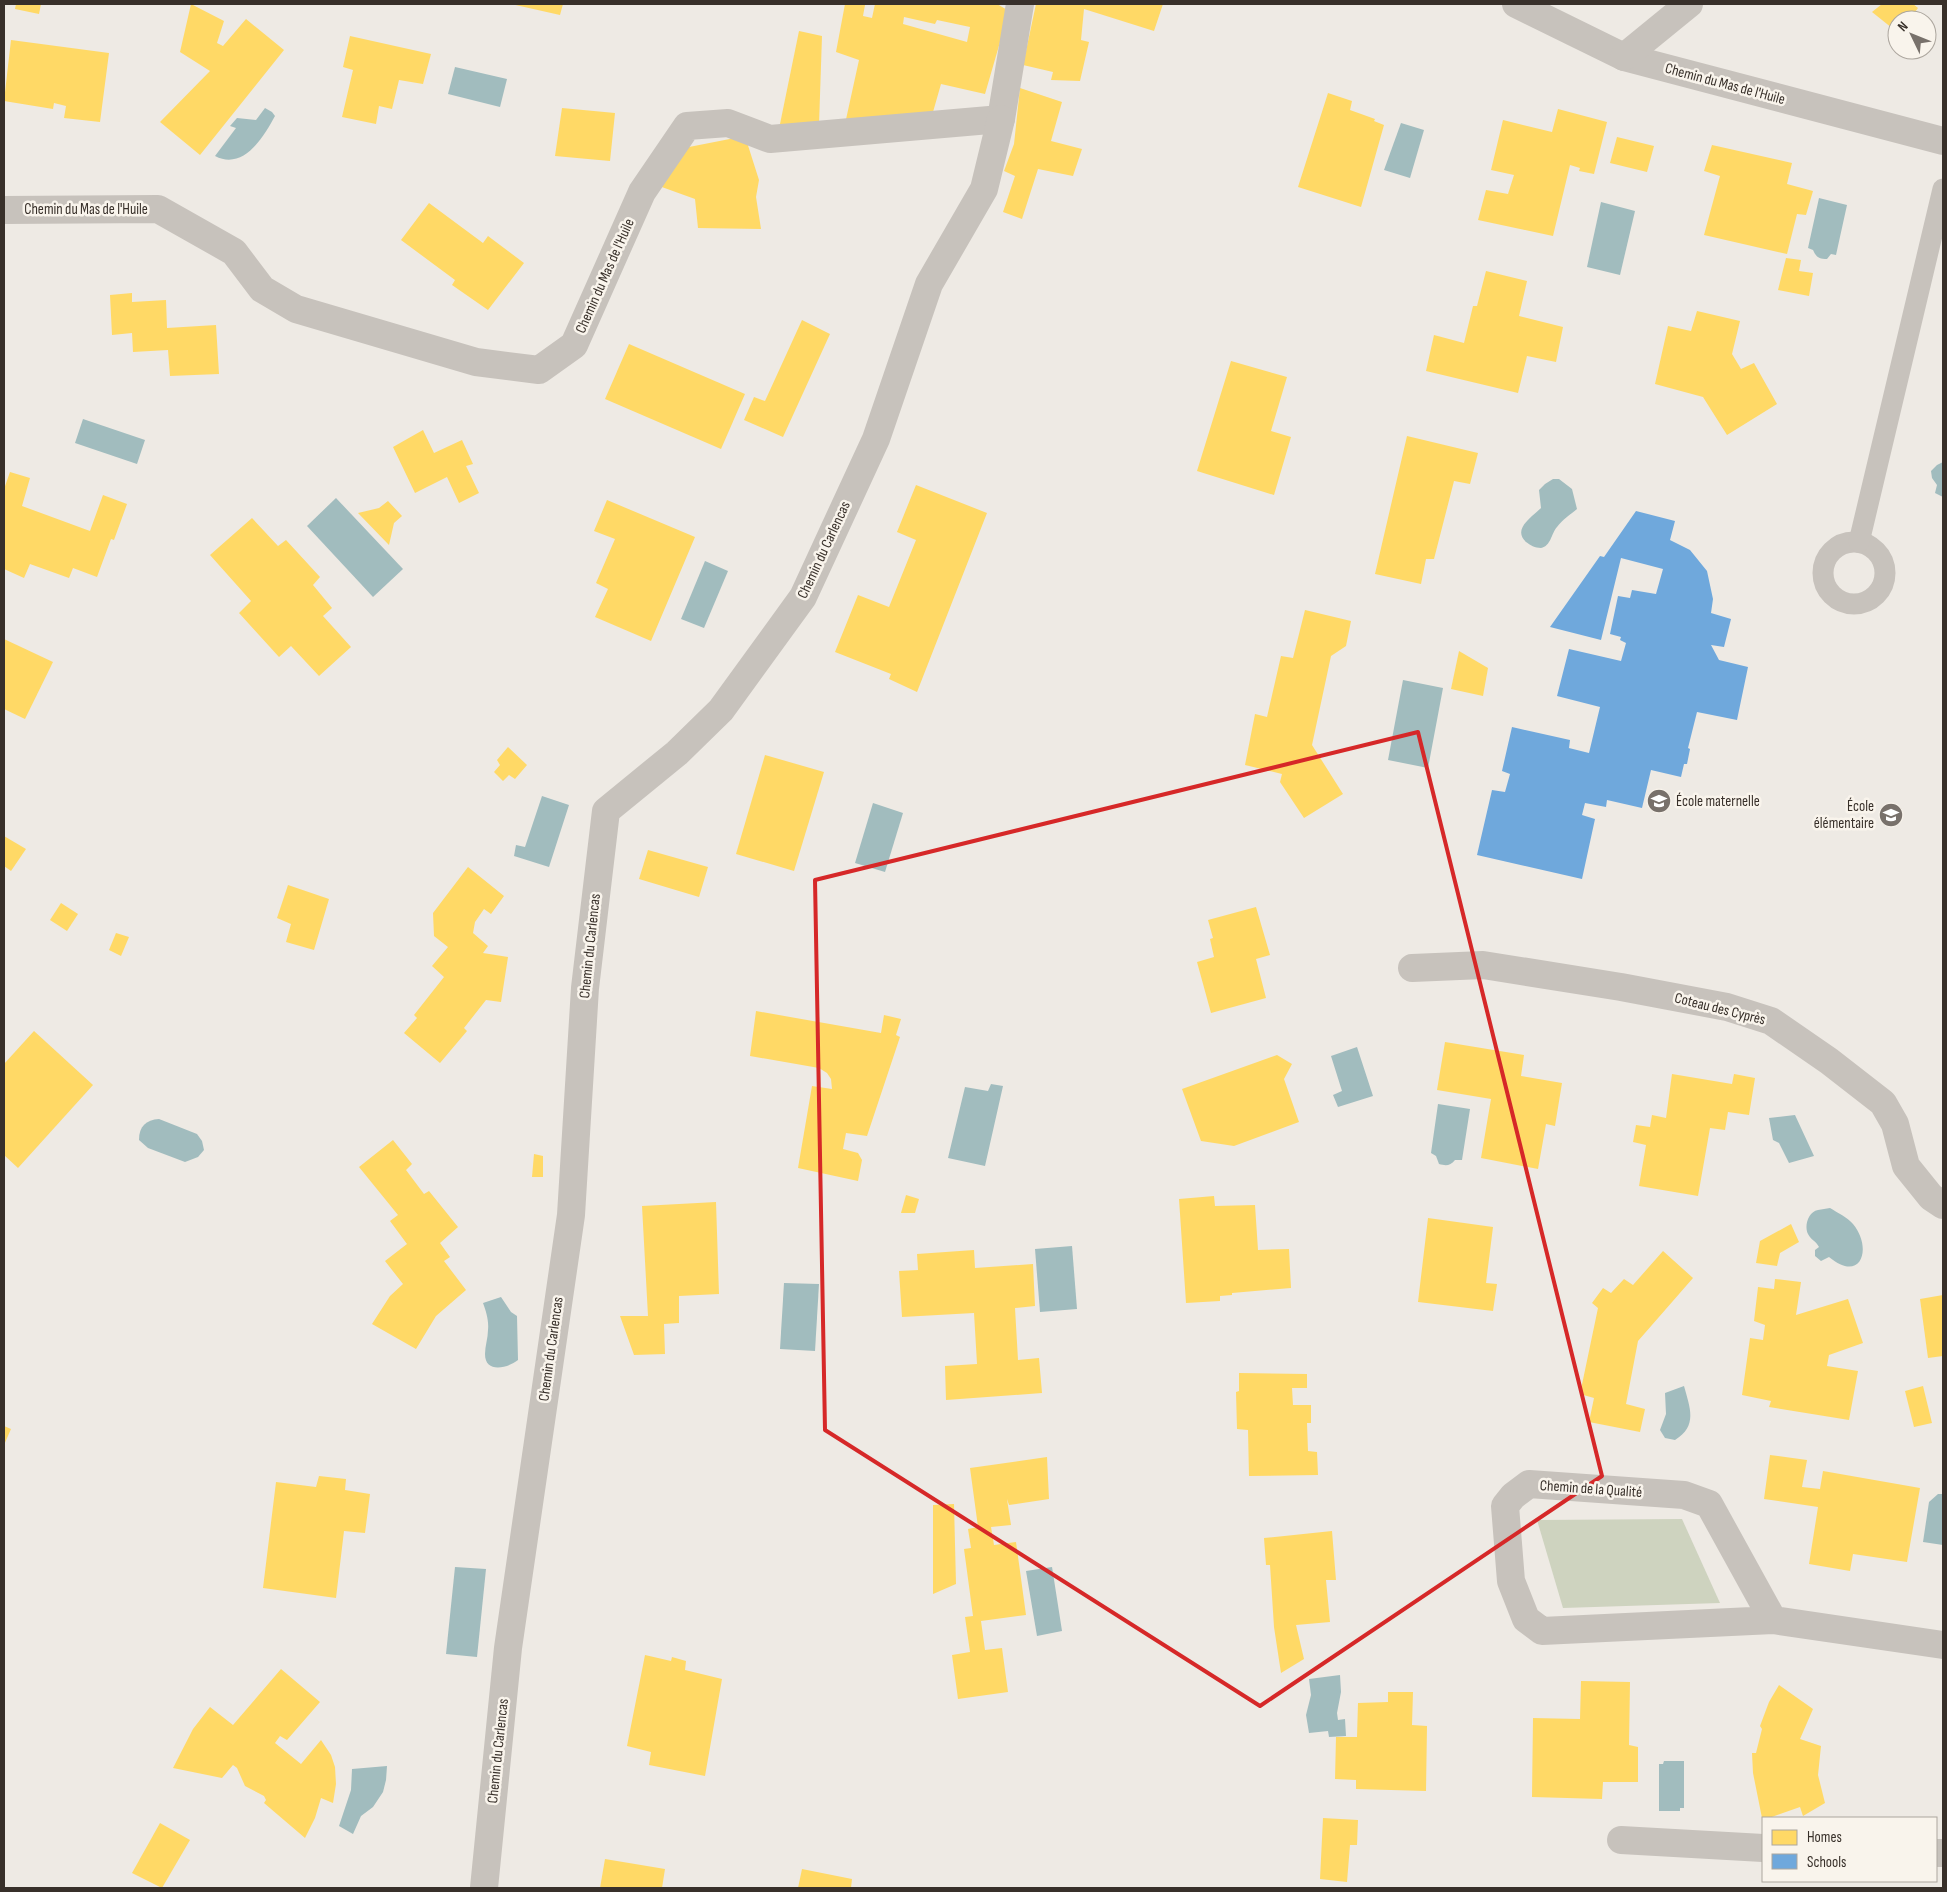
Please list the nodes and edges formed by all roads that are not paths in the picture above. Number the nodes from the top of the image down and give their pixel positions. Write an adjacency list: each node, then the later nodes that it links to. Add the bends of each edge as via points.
1 (1020, 4): 5 (street)
2 (1516, 4): 4 (street, Chemin du Mas de l'Huile)
3 (1689, 4): 4 (street)
4 (1624, 57): 6 (street, Chemin du Mas de l'Huile)
5 (1001, 120): 8 (street, Chemin du Mas de l'Huile, via 770,139 728,123 687,126 642,192 574,345 539,370 476,362 296,309 262,289 234,252 158,209); 16 (street, Chemin du Carlencas, via 984,189 929,284 876,438 803,598 721,710 677,754 606,811 585,988 571,1214 508,1648)
6 (1943, 141)
7 (1943, 189): 9 (lane)
8 (4, 210)
9 (1859, 542)
10 (1412, 968): 11 (street, Coteau des Cyprès, via 1483,965 1717,1005 1771,1020 1883,1103 1895,1124 1906,1166 1931,1197)
11 (1943, 1205)
12 (1773, 1620): 12 (street, Chemin de la Qualité, via 1542,1631 1526,1620 1511,1581 1505,1506 1529,1484 1684,1495 1709,1504); 13 (street, Chemin de la Qualité)
13 (1943, 1645)
14 (1621, 1840): 15 (street)
15 (1762, 1848)
16 (484, 1888)

